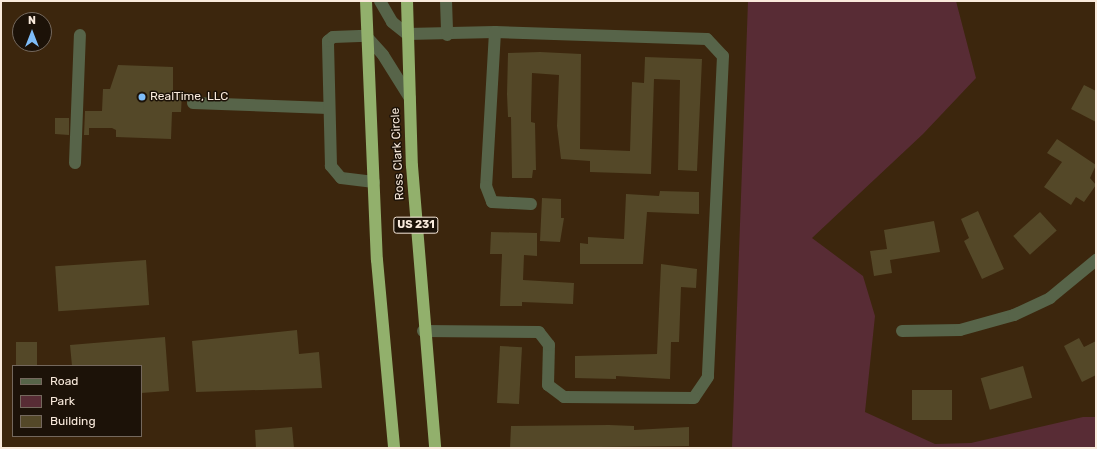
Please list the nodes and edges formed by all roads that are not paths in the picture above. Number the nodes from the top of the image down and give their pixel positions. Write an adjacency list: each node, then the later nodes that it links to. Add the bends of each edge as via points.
1 (366, 1): 9 (highway, US 231)
2 (380, 1): 6 (street, via 392,22)
3 (407, 1): 6 (highway, Ross Clark Circle / US 231)
4 (446, 1): 8 (street)
5 (495, 32): 8 (street); 15 (street, via 486,186 492,202); 17 (street, via 707,39 723,56 708,377 694,398 564,397 548,385 549,345 539,332)
6 (407, 34): 8 (street); 10 (highway, Ross Clark Circle / US 231)
7 (80, 35): 13 (street)
8 (447, 35)
9 (366, 36): 10 (street, via 383,55); 12 (street, via 333,37 328,41); 14 (highway, US 231)
10 (410, 98): 17 (highway, Ross Clark Circle / US 231)
11 (193, 102): 12 (street)
12 (328, 108): 14 (street, via 330,159 336,176)
13 (75, 163)
14 (374, 182): 19 (highway, US 231)
15 (531, 204)
16 (1096, 260): 18 (street, via 1050,298 1014,315 960,330)
17 (423, 331): 20 (highway, Ross Clark Circle / US 231)
18 (902, 331)
19 (394, 448)
20 (435, 448)

